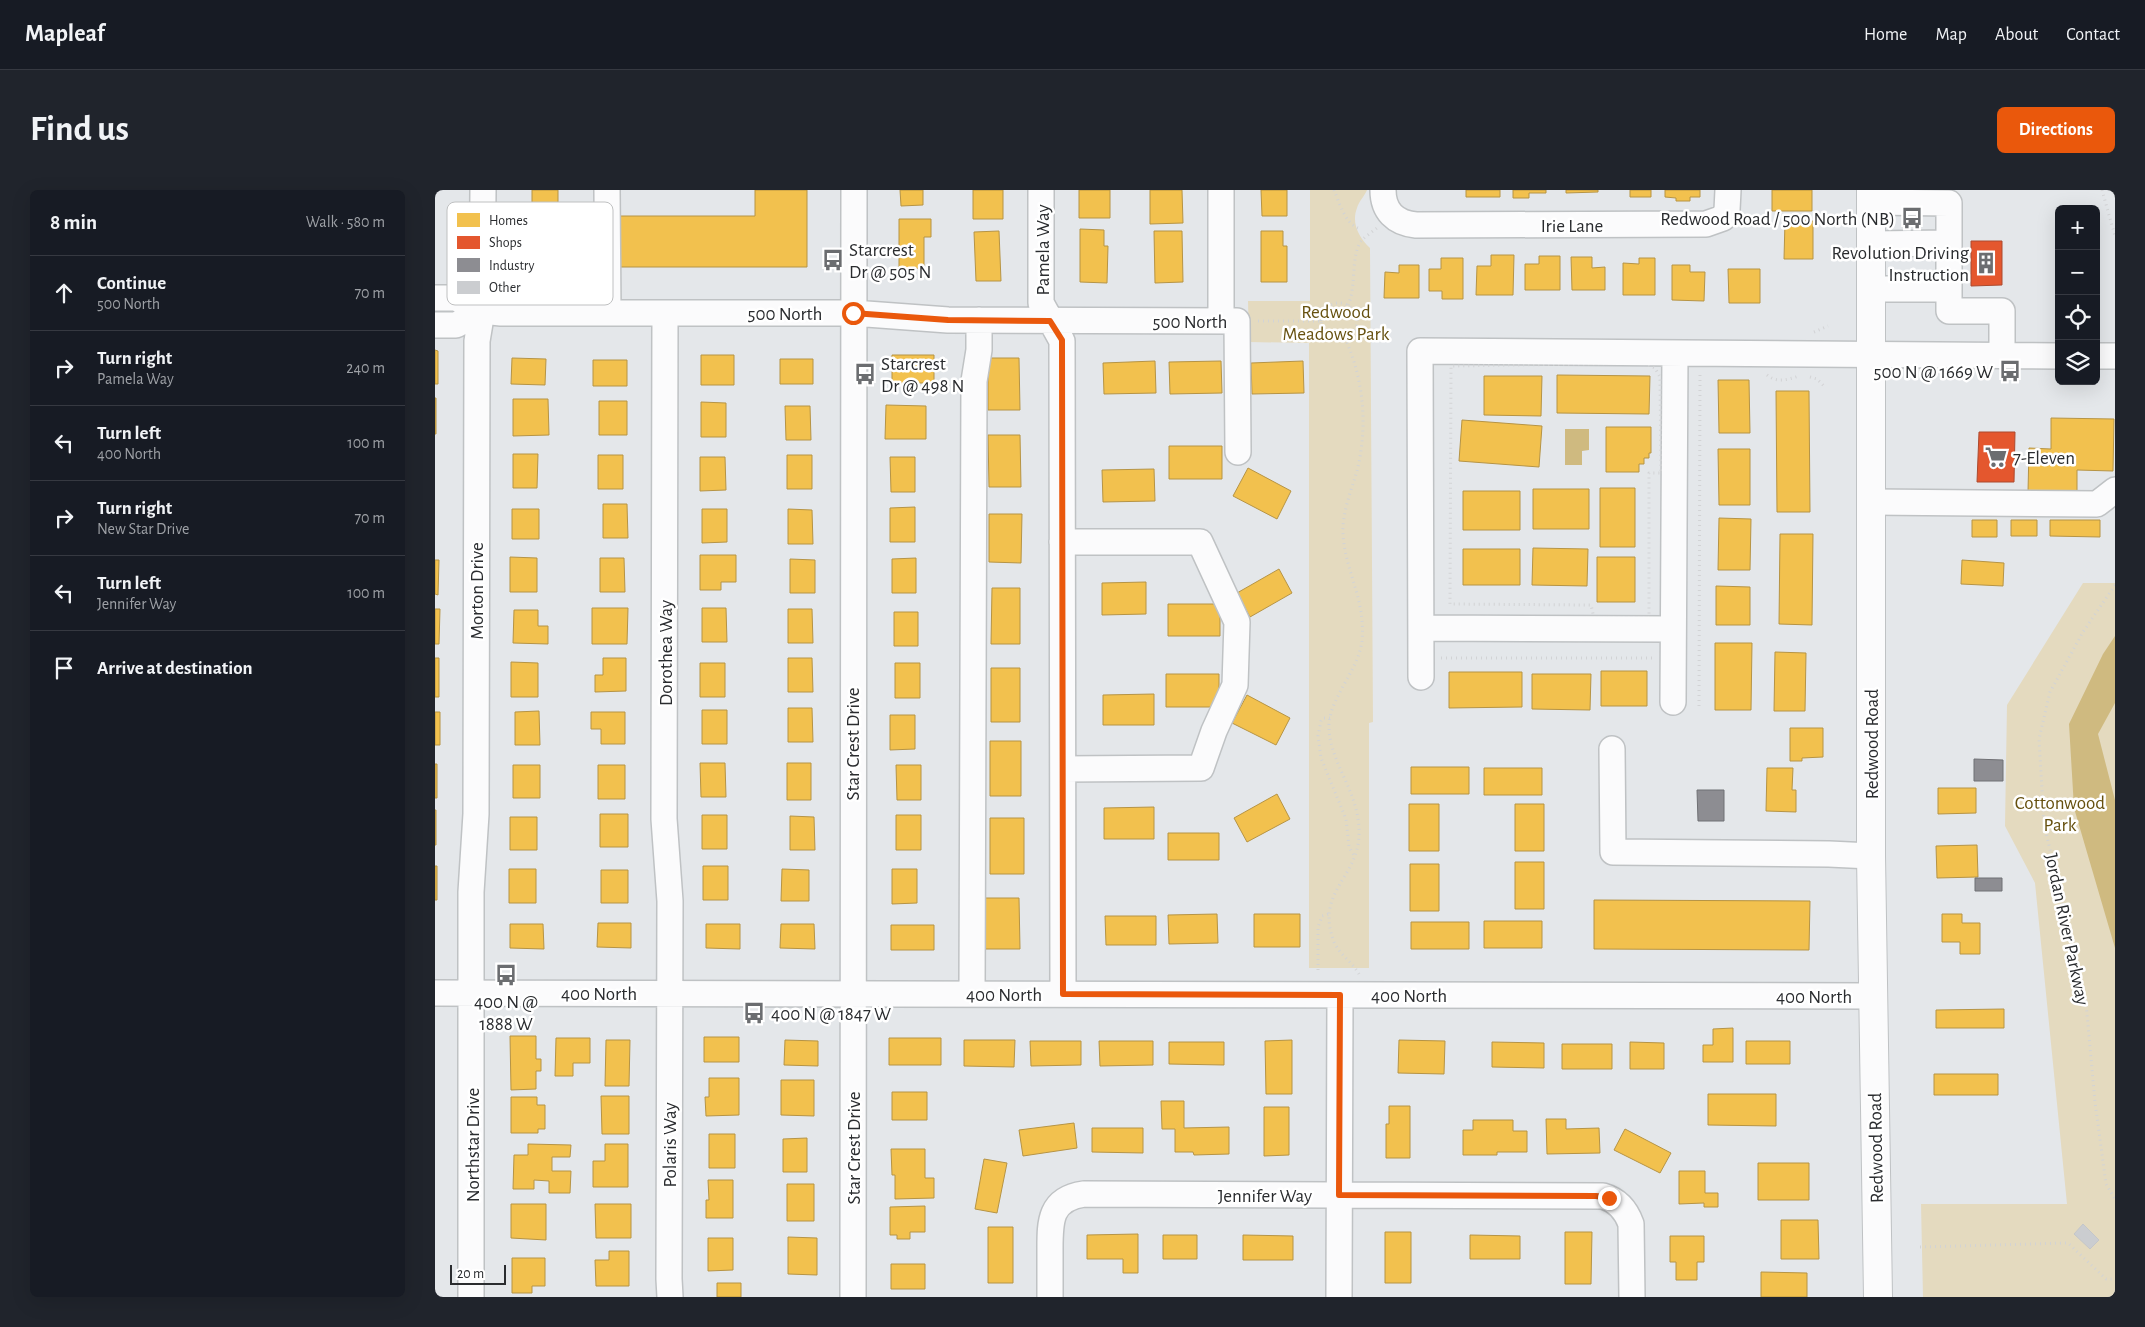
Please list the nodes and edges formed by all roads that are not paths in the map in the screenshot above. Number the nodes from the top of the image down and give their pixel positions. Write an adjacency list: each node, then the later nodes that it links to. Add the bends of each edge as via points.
1 (853, 190): 17 (street, Star Crest Drive)
2 (1041, 190): 19 (street, Pamela Way, via 1041,303)
3 (1221, 190): 20 (street)
4 (1383, 190): 5 (street, Irie Lane, via 1385,204 1393,216 1416,225 1696,225 1723,218 1727,210)
5 (1728, 190)
6 (1871, 196): 7 (street, via 1949,202); 8 (main road, Redwood Road)
7 (1949, 243): 8 (street); 10 (street)
8 (1871, 244): 9 (main road, Redwood Road)
9 (1871, 289): 10 (street); 23 (main road, Redwood Road)
10 (1949, 289): 24 (street, via 1949,311 2002,311)
11 (470, 305): 14 (street)
12 (482, 305): 14 (street, Morton Drive)
13 (608, 305): 15 (street)
14 (482, 311): 15 (street, 500 North); 21 (street, via 456,325); 40 (street, Morton Drive, via 477,341 476,814 471,892)
15 (608, 313): 16 (street, 500 North)
16 (665, 313): 17 (street, 500 North); 41 (street, Dorothea Way, via 664,818 670,901)
17 (853, 313): 18 (street, 500 North); 42 (street, Star Crest Drive)
18 (979, 320): 19 (street, 500 North); 43 (street, via 974,382)
19 (1050, 321): 20 (street, 500 North); 31 (street, Pamela Way, via 1062,340)
20 (1236, 321): 28 (street)
21 (435, 325)
22 (1675, 353): 23 (street); 32 (street, via 1421,351); 33 (street)
23 (1871, 356): 24 (street); 30 (main road, Redwood Road)
24 (2002, 356): 25 (street)
25 (2055, 356)
26 (2100, 356): 27 (street)
27 (2115, 356)
28 (1237, 452)
29 (2115, 490): 30 (street, via 2097,504)
30 (1871, 502): 38 (main road, Redwood Road)
31 (1062, 542): 37 (street, Pamela Way); 37 (street, via 1199,542 1237,622 1235,685 1201,768)
32 (1421, 628): 33 (street); 34 (street)
33 (1673, 629): 35 (street)
34 (1427, 668)
35 (1673, 702)
36 (1612, 749): 38 (street, via 1613,852)
37 (1063, 769): 44 (street, Pamela Way)
38 (1871, 856): 46 (main road, Redwood Road)
39 (435, 993): 40 (street, 400 North)
40 (472, 993): 41 (street, 400 North); 48 (street, Northstar Drive)
41 (669, 993): 42 (street, 400 North); 49 (street, Polaris Way)
42 (853, 994): 43 (street, 400 North); 50 (street, Star Crest Drive)
43 (972, 994): 44 (street, 400 North)
44 (1063, 994): 45 (street, 400 North)
45 (1340, 995): 46 (street, 400 North); 47 (street)
46 (1873, 996): 54 (main road, Redwood Road)
47 (1339, 1195): 51 (street, Jennifer Way, via 1076,1195 1063,1202 1051,1218); 52 (street); 53 (street, Jennifer Way, via 1609,1198 1624,1209 1631,1224)
48 (471, 1297)
49 (670, 1297)
50 (853, 1297)
51 (1050, 1297)
52 (1339, 1297)
53 (1632, 1297)
54 (1878, 1297)

